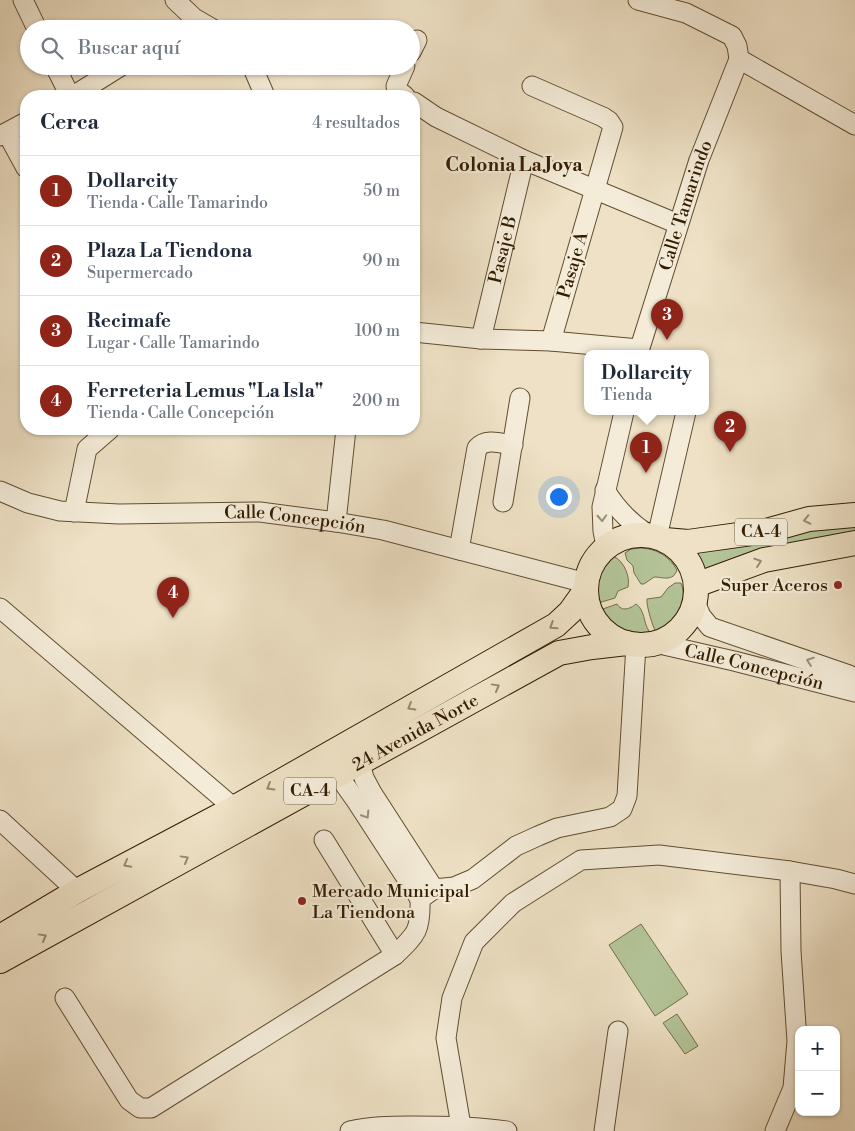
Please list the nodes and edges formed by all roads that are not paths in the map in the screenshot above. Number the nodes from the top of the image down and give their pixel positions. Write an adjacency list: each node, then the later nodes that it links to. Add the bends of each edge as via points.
1 (23, 0): 4 (street)
2 (175, 0): 5 (street)
3 (638, 0): 6 (street, via 686,13 732,36)
4 (33, 20)
5 (185, 20)
6 (739, 60): 18 (street); 23 (street, Calle Tamarindo, via 699,160)
7 (60, 75): 12 (street)
8 (106, 75): 13 (street)
9 (256, 75): 14 (street)
10 (401, 75): 15 (street)
11 (532, 86): 22 (street, Pasaje A, via 603,117 613,127)
12 (69, 90)
13 (82, 90)
14 (262, 90)
15 (397, 90)
16 (420, 106): 21 (street)
17 (20, 125): 19 (street)
18 (855, 126)
19 (3, 135): 20 (street)
20 (20, 159)
21 (524, 160): 22 (street); 25 (street, Pasaje B)
22 (594, 189): 23 (street); 26 (street, Pasaje A)
23 (678, 224): 28 (street, Calle Tamarindo)
24 (420, 333): 25 (street)
25 (481, 339): 26 (street)
26 (551, 341): 27 (street)
27 (622, 350)
28 (639, 350)
29 (520, 398): 34 (street)
30 (623, 415): 35 (street)
31 (685, 415): 41 (street)
32 (103, 435): 38 (street, via 87,449)
33 (345, 435): 40 (street)
34 (512, 445): 37 (street); 44 (street, via 485,442 476,448)
35 (606, 490): 41 (street, via 623,515); 43 (street, one-way to 43, via 602,507)
36 (0, 491): 38 (street, Calle Concepción, via 28,503)
37 (503, 502)
38 (74, 512): 40 (street, Calle Concepción, via 260,512)
39 (855, 515): 41 (main road, CA-4, one-way to 41, via 809,519 766,531 688,542)
40 (336, 522): 44 (street, Calle Concepción, via 383,530)
41 (657, 537): 43 (main road, CA-4, via 626,536); 46 (main road, via 673,545 686,558 692,569)
42 (855, 543): 46 (main road, CA-4, one-way to 42, via 764,560)
43 (606, 546): 45 (main road, CA-4, via 591,565)
44 (459, 550): 45 (street, Calle Concepción)
45 (585, 587): 48 (main road, via 590,612 600,626 612,637); 53 (main road, 24 Avenida Norte / CA-4, one-way to 53, via 570,612 556,625)
46 (696, 593): 48 (main road, CA-4, via 689,617 678,630 664,640); 49 (street, one-way to 46, via 710,627 701,616)
47 (0, 608): 53 (street)
48 (639, 644): 50 (street, Calle Concepción, via 734,661); 51 (main road, 24 Avenida Norte / CA-4, one-way to 48, via 559,653 592,646); 59 (street, via 627,796 622,808 610,817 557,828 538,836 516,846 473,879)
49 (855, 678)
50 (855, 692)
51 (360, 762): 52 (main road, 24 Avenida Norte / CA-4); 59 (street, via 364,778)
52 (338, 775): 59 (street, one-way to 59); 62 (main road, 24 Avenida Norte / CA-4, one-way to 52)
53 (234, 808): 58 (main road, 24 Avenida Norte / CA-4, one-way to 58)
54 (0, 820): 58 (street)
55 (324, 840): 61 (street)
56 (790, 871): 57 (street); 65 (street, via 659,855 581,860 513,903 474,942 452,998 446,1038); 69 (street, via 797,1041 793,1088)
57 (855, 884)
58 (77, 891): 60 (main road, 24 Avenida Norte / CA-4)
59 (427, 894): 61 (street, via 413,939)
60 (0, 937)
61 (395, 955): 63 (street, via 151,1108 140,1108 129,1100)
62 (0, 961)
63 (65, 998)
64 (618, 1031): 68 (street)
65 (461, 1126): 66 (street, via 377,1127); 67 (street)
66 (350, 1131)
67 (507, 1131)
68 (604, 1131)
69 (774, 1131)

